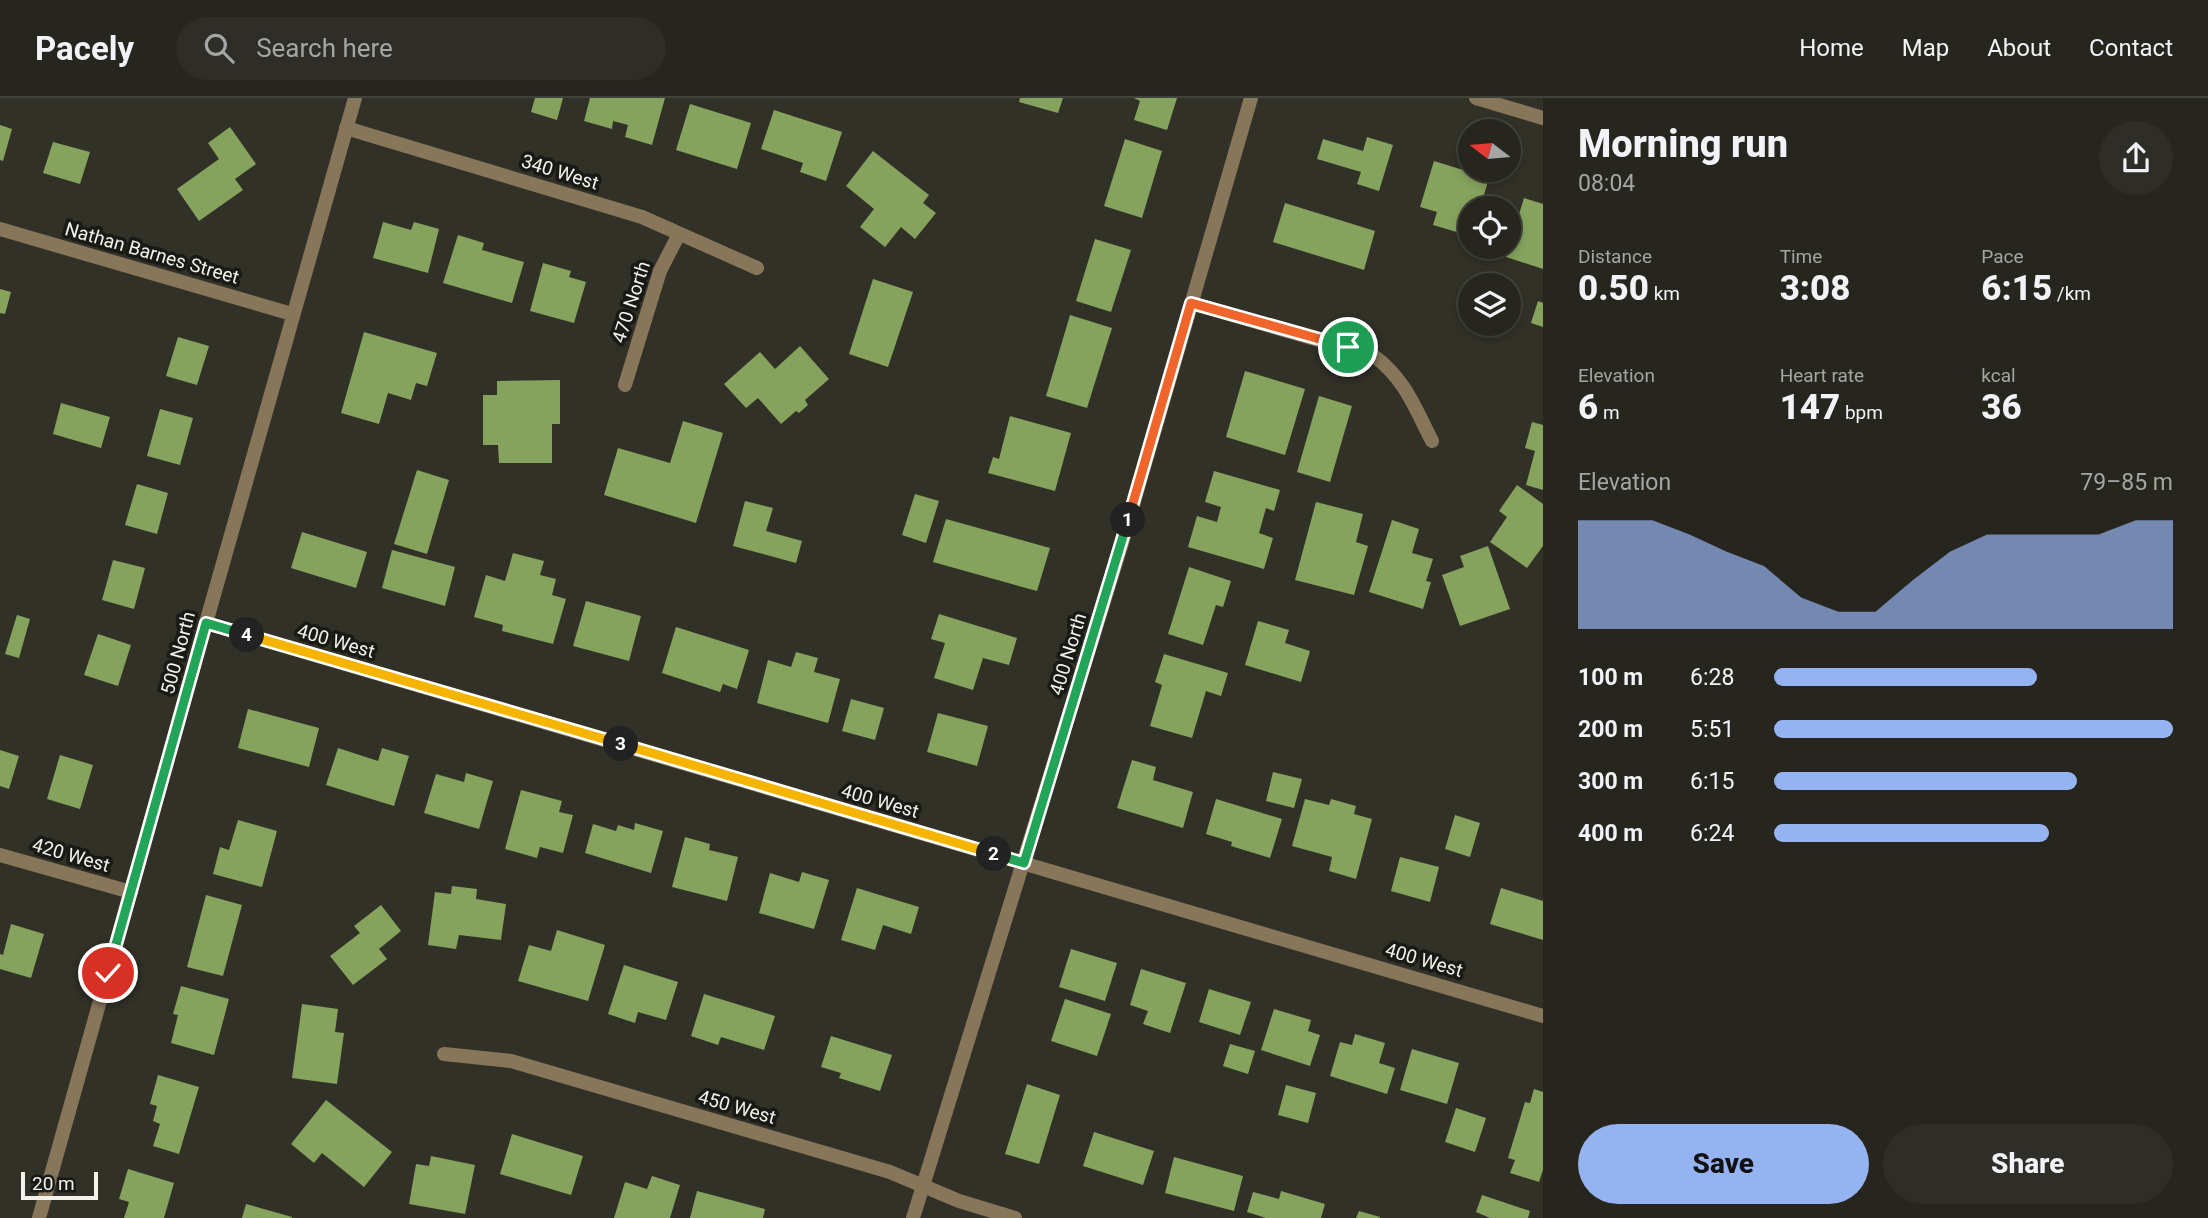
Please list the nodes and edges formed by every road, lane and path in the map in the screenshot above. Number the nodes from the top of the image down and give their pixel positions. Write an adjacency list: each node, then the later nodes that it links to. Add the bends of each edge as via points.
1 (355, 98): 5 (street, 500 North)
2 (1251, 98): 9 (street, 400 North)
3 (1476, 98): 4 (street)
4 (1543, 118)
5 (346, 128): 7 (street, 340 West, via 642,217); 10 (street, 500 North)
6 (0, 229): 10 (street, Nathan Barnes Street)
7 (679, 234): 8 (street, 340 West); 11 (street, 470 North, via 660,271)
8 (757, 268)
9 (1191, 303): 12 (street, via 1374,356 1403,384); 15 (street, 400 North)
10 (292, 314): 13 (street, 500 North)
11 (625, 385)
12 (1432, 441)
13 (206, 623): 15 (street, 400 West); 16 (street, 500 North)
14 (0, 855): 16 (street, 420 West)
15 (1024, 863): 17 (street, 400 West); 19 (street, 400 North)
16 (131, 891): 20 (street, 500 North)
17 (1543, 1016)
18 (444, 1054): 19 (street, 450 West, via 512,1061 890,1172)
19 (923, 1186): 21 (street, 400 North); 22 (street, 450 West)
20 (39, 1218)
21 (913, 1218)
22 (1014, 1218)

